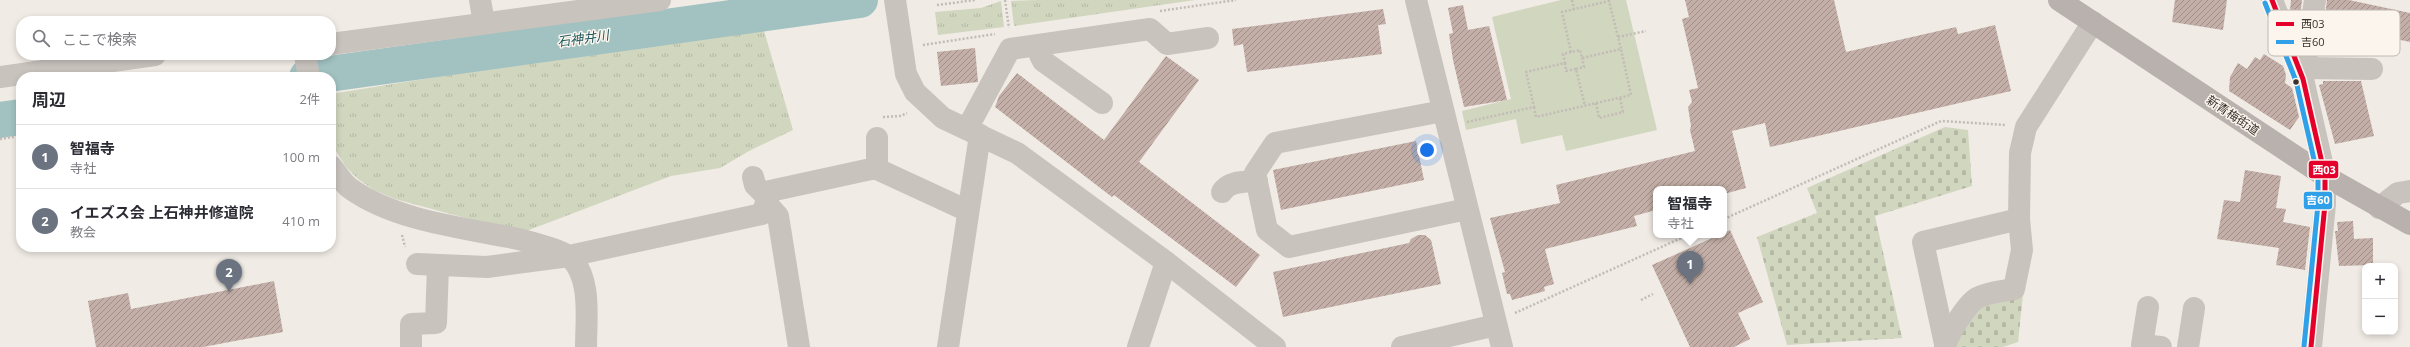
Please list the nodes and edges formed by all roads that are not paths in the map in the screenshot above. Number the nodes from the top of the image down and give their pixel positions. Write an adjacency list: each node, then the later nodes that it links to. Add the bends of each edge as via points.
1 (480, 0): 11 (street)
2 (660, 0): 11 (street)
3 (1416, 0): 26 (street)
4 (2272, 0): 8 (street)
5 (2315, 0): 9 (street)
6 (2065, 2): 10 (main road, 新青梅街道)
7 (896, 7): 27 (street, via 906,74 915,92 944,118)
8 (2276, 10)
9 (2313, 10)
10 (2093, 22): 31 (main road, 新青梅街道); 40 (street, via 2026,127 2020,153)
11 (484, 23): 13 (street)
12 (1208, 38): 14 (street, via 1167,44 1150,29)
13 (336, 43)
14 (1041, 46): 25 (street, via 1040,55 1043,61); 27 (street, via 1010,49)
15 (2297, 56): 22 (street)
16 (2307, 56): 22 (street)
17 (120, 60): 20 (street)
18 (306, 60): 21 (street)
19 (2372, 69): 22 (street)
20 (35, 72)
21 (307, 72)
22 (2304, 73): 31 (street)
23 (16, 75): 24 (street)
24 (0, 77)
25 (1102, 103)
26 (1445, 119): 33 (street, via 1275,143 1255,173); 38 (street)
27 (974, 132): 39 (street); 43 (street, via 1017,153)
28 (877, 138): 29 (street)
29 (877, 170): 36 (street, via 871,169 770,191); 39 (street)
30 (336, 172): 42 (street, via 349,188 371,202 396,212 531,242)
31 (2325, 176): 37 (main road, 新青梅街道); 58 (street, via 2325,204)
32 (753, 177): 36 (street, via 755,185)
33 (1257, 181): 35 (street, via 1226,186); 38 (street, via 1267,230 1289,247)
34 (2410, 190): 37 (street, via 2398,193)
35 (1222, 192)
36 (767, 200): 42 (street, via 762,214); 50 (street, via 778,216)
37 (2379, 208): 41 (main road, 新青梅街道)
38 (1467, 209): 46 (street)
39 (968, 211): 51 (street)
40 (2019, 219): 47 (street, via 2022,250 2014,289 1978,297 1968,307); 47 (street, via 1923,242)
41 (2410, 224)
42 (569, 256): 48 (street, via 487,267 428,265 436,323 411,324); 49 (street, via 581,276 585,289)
43 (1166, 262): 52 (street); 53 (street)
44 (2148, 307): 56 (street, via 2142,345)
45 (2194, 308): 57 (street)
46 (1495, 323): 54 (street); 55 (street)
47 (1945, 345)
48 (411, 347)
49 (586, 347)
50 (799, 347)
51 (948, 347)
52 (1138, 347)
53 (1275, 347)
54 (1402, 347)
55 (1502, 347)
56 (2161, 347)
57 (2188, 347)
58 (2311, 347)

